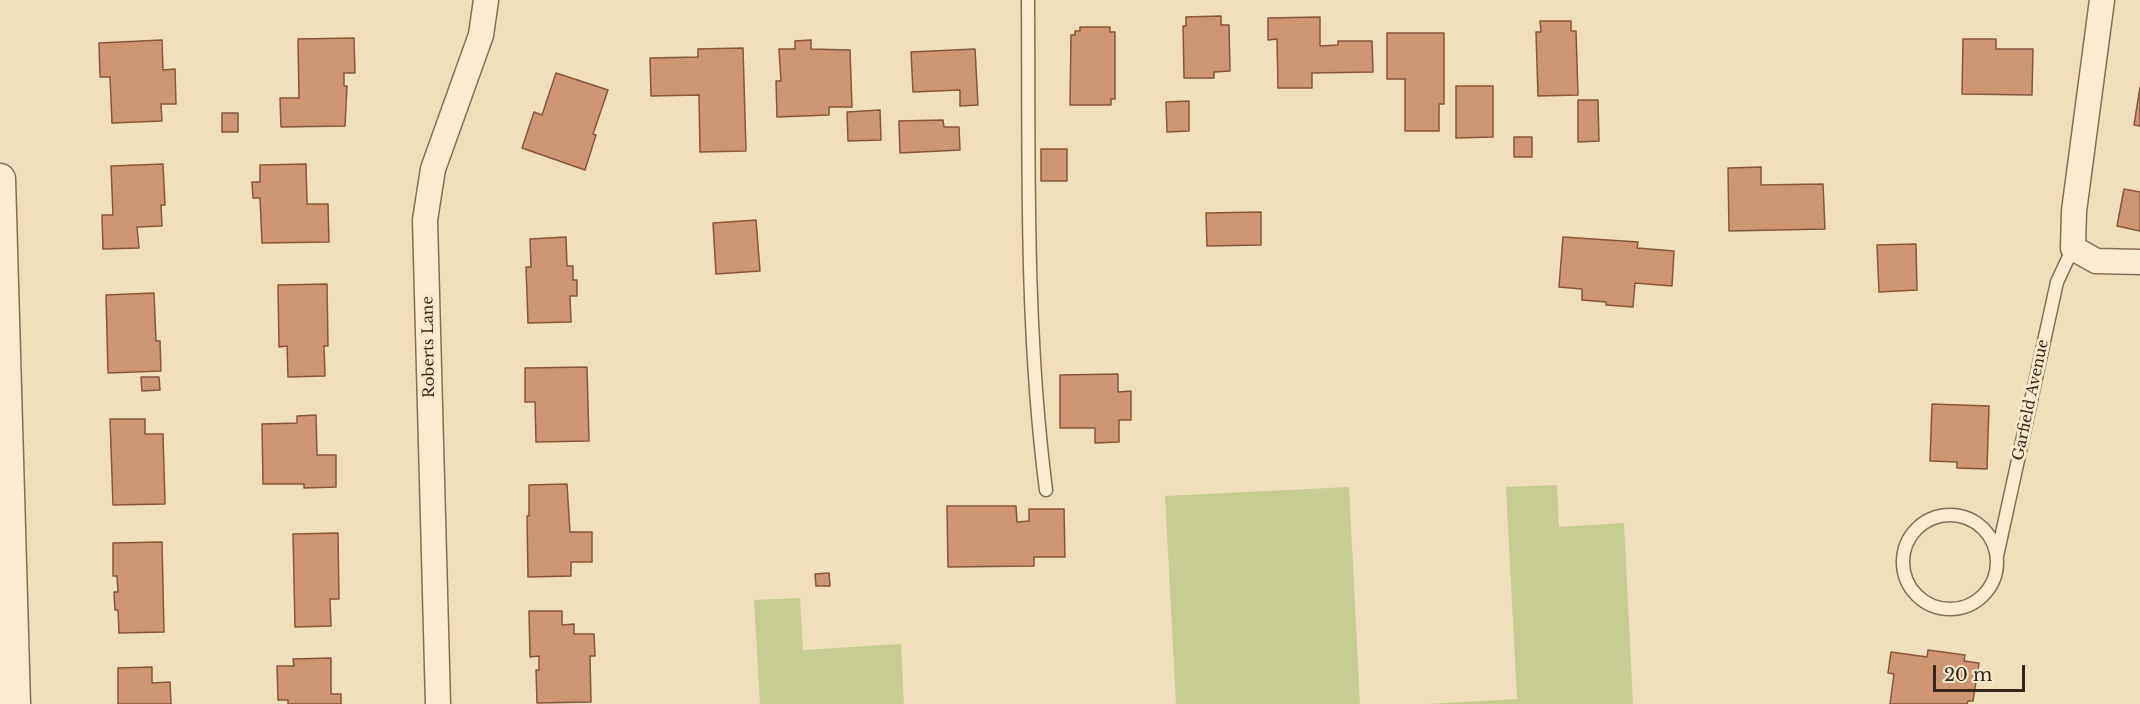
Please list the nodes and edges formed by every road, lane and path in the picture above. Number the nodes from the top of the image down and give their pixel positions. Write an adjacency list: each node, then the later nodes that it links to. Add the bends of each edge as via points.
1 (486, 0): 10 (street, Roberts Lane, via 481,35 434,169 425,220)
2 (1028, 0): 7 (lane, via 1029,248 1038,432)
3 (2102, 0): 5 (street, Garfield Avenue, via 2074,212)
4 (0, 179): 9 (street)
5 (2073, 248): 6 (street, via 2096,261); 8 (lane, Garfield Avenue, via 2057,282)
6 (2140, 262)
7 (1046, 490)
8 (1997, 556): 8 (lane, Garfield Avenue, via 1984,529 1957,515 1927,521 1907,543 1903,558 1911,588 1922,599 1952,609 1967,606 1991,586)
9 (15, 704)
10 (438, 704)

